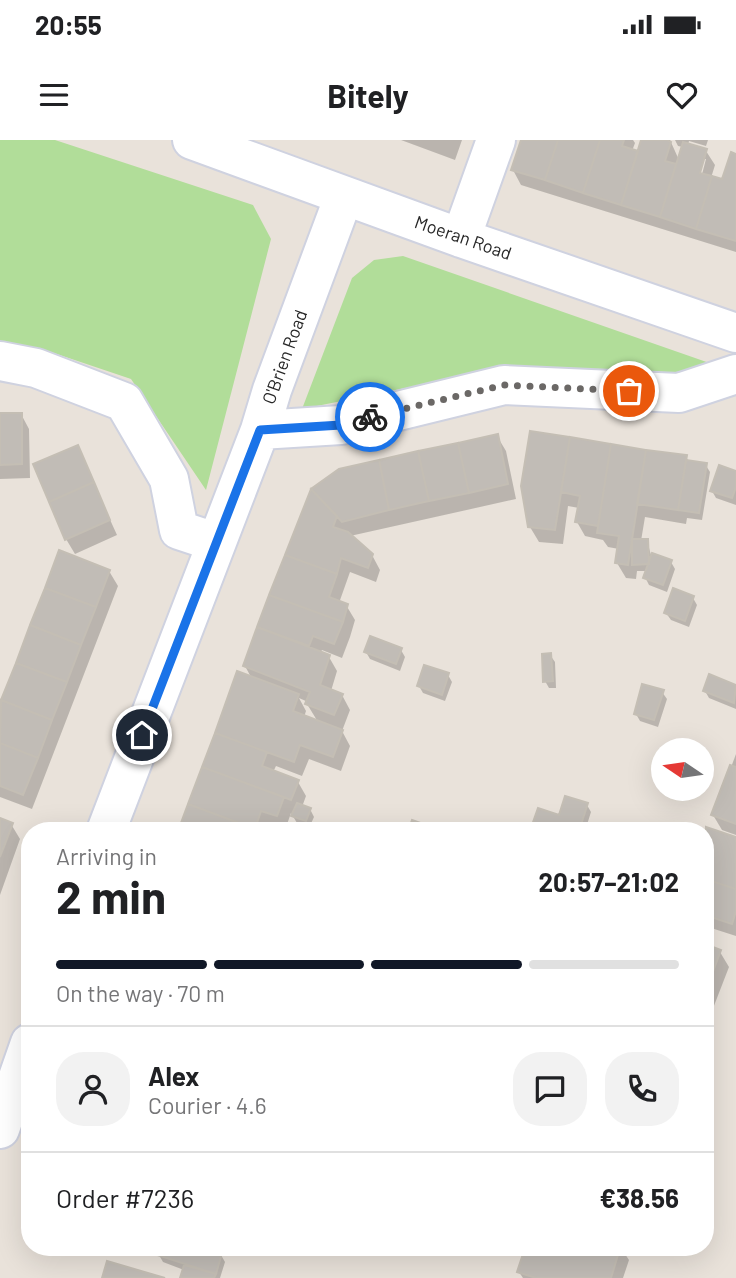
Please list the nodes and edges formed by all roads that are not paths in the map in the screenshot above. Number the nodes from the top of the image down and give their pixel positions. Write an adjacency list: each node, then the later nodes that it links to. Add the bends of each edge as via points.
1 (192, 140): 3 (street, Moeran Road)
2 (496, 140): 4 (street)
3 (344, 196): 4 (street, Moeran Road); 8 (street, O'Brien Road)
4 (461, 238): 5 (street, Moeran Road)
5 (736, 333)
6 (0, 361): 9 (street, via 36,368 124,402 169,479 179,530)
7 (736, 374): 8 (street, via 679,393 504,385 341,425)
8 (260, 430): 9 (street, O'Brien Road)
9 (215, 542): 10 (street, O'Brien Road)
10 (109, 822)
11 (21, 1069): 12 (street)
12 (0, 1129)

